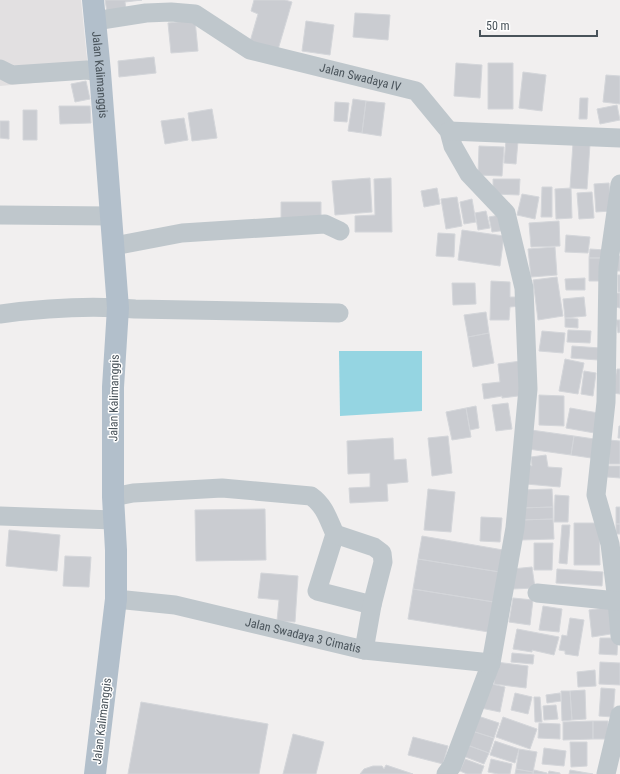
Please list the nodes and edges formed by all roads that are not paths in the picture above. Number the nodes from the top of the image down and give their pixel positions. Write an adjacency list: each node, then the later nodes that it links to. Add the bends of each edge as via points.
1 (94, 10): 3 (main road, Jalan Kalimanggis); 4 (street, Jalan Swadaya IV, via 195,14 250,50 416,91)
2 (0, 69): 3 (street, via 12,75)
3 (100, 72): 8 (main road, Jalan Kalimanggis)
4 (449, 131): 5 (street); 24 (street, Jalan Swadaya IV, via 469,174 506,213 524,288 528,389 515,528)
5 (620, 138)
6 (620, 184): 20 (street, via 608,268 606,402 596,495 610,544)
7 (0, 215): 8 (street)
8 (111, 216): 10 (main road, Jalan Kalimanggis)
9 (340, 231): 10 (street, via 326,224 182,232)
10 (114, 246): 11 (main road, Jalan Kalimanggis)
11 (118, 308): 12 (street); 13 (street, via 40,308); 14 (main road, Jalan Kalimanggis, via 113,387)
12 (340, 313)
13 (0, 314)
14 (113, 497): 16 (main road, Jalan Kalimanggis); 17 (street, via 133,493 222,488 311,496 326,512)
15 (0, 516): 16 (street)
16 (114, 520): 19 (main road, Jalan Kalimanggis)
17 (335, 534): 21 (street, via 374,547 382,553 383,562); 21 (street, via 317,592)
18 (538, 593): 20 (street)
19 (116, 599): 23 (street, Jalan Swadaya 3 Cimatis, via 175,605); 26 (main road, Jalan Kalimanggis)
20 (617, 601): 22 (street)
21 (372, 605): 23 (street)
22 (620, 636)
23 (364, 650): 24 (street, Jalan Swadaya 3 Cimatis)
24 (491, 663): 27 (street, Jalan Swadaya IV, via 452,766)
25 (620, 715): 28 (street)
26 (95, 774)
27 (446, 774)
28 (606, 774)

